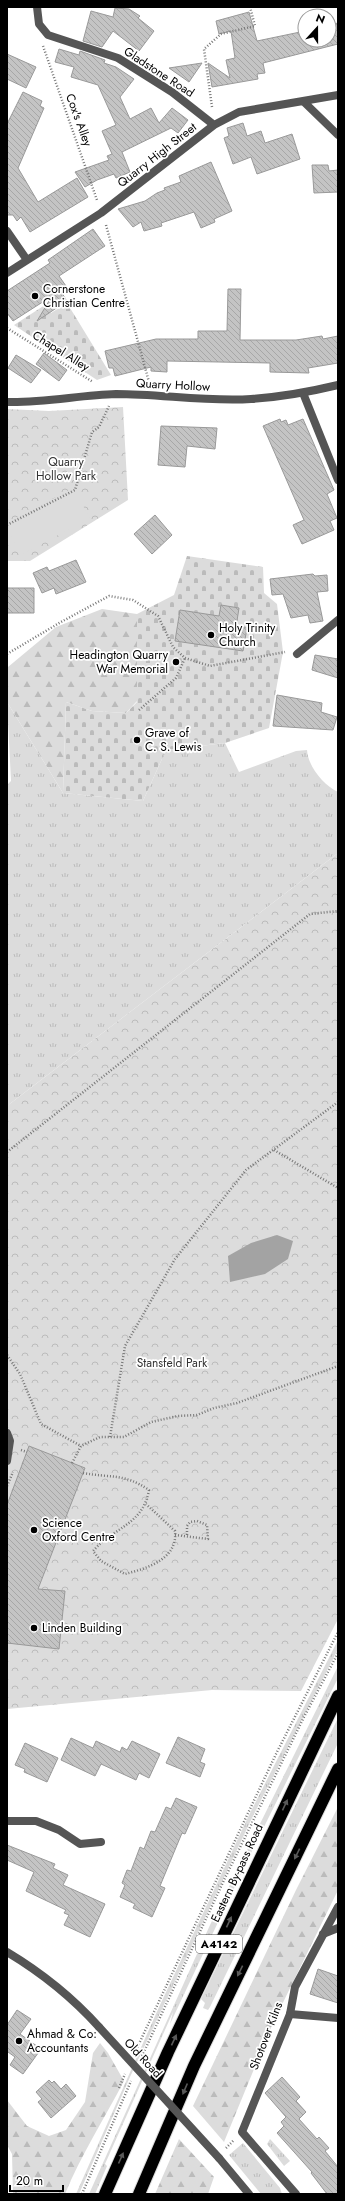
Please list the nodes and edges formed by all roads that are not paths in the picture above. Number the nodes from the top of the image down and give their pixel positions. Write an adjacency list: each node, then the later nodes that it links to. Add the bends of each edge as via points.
1 (37, 7): 4 (street, Gladstone Road, via 39,24 48,35 118,58 172,92)
2 (338, 95): 3 (street, Quarry High Street)
3 (304, 102): 4 (street, Quarry High Street, via 239,112); 5 (street)
4 (214, 125): 7 (street, Quarry High Street, via 101,213)
5 (338, 135)
6 (7, 231): 7 (street)
7 (27, 260): 8 (street, Quarry High Street)
8 (7, 273)
9 (338, 385): 10 (street, Quarry Hollow)
10 (303, 393): 11 (street, Quarry Hollow, via 250,399 110,394 38,402); 12 (street)
11 (7, 402)
12 (338, 480)
13 (338, 620): 14 (street)
14 (297, 654)
15 (7, 1433): 16 (street, via 10,1441)
16 (7, 1461)
17 (338, 1696): 27 (highway, Eastern By-pass Road / A4142, one-way to 17, via 168,2052)
18 (338, 1769): 28 (highway, A4142, one-way to 28, via 194,2066)
19 (7, 1820): 20 (street, via 36,1821 59,1830 80,1844)
20 (101, 1842)
21 (338, 1907): 23 (street, Shotover Kilns)
22 (338, 1928): 23 (street)
23 (323, 1934): 25 (street, Shotover Kilns, via 295,1987)
24 (7, 1952): 29 (street, Old Road, bridge, via 40,1973 70,1997 219,2158)
25 (290, 2014): 26 (street); 30 (street, Shotover Kilns, via 242,2132)
26 (338, 2018)
27 (105, 2194)
28 (139, 2194)
29 (249, 2194)
30 (296, 2194)

